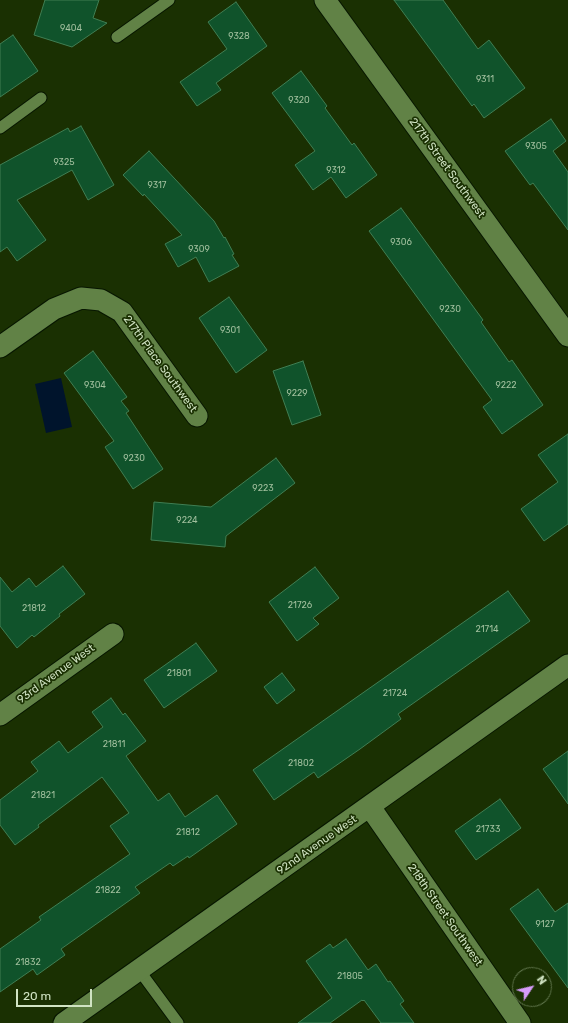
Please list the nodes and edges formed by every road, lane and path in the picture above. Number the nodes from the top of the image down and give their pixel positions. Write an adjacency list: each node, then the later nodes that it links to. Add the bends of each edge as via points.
1 (169, 0): 3 (lane)
2 (325, 0): 6 (street, 217th Street Southwest)
3 (117, 37)
4 (41, 98): 5 (lane)
5 (0, 128)
6 (568, 336)
7 (2, 342): 8 (street, 217th Place Southwest, via 54,309 82,298 101,300 122,312)
8 (197, 416)
9 (113, 634): 11 (street, 93rd Avenue West)
10 (568, 665): 12 (street, 92nd Avenue West)
11 (0, 715)
12 (370, 807): 13 (street, 92nd Avenue West); 16 (street, 218th Street Southwest)
13 (139, 970): 14 (street, 92nd Avenue West); 15 (lane)
14 (64, 1023)
15 (178, 1023)
16 (520, 1023)

